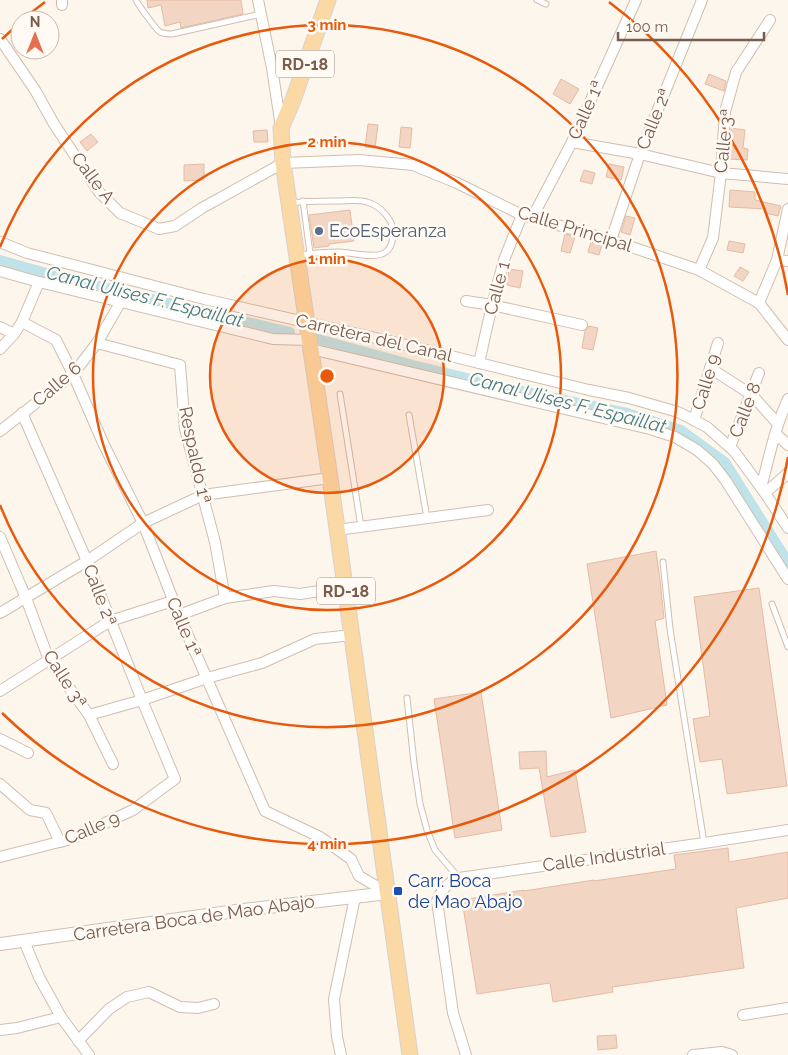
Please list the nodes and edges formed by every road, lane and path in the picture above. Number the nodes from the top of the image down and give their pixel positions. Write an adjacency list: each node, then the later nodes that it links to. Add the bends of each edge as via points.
1 (136, 0): 10 (lane, via 163,34)
2 (258, 0): 10 (street)
3 (328, 0): 13 (main road, RD-18)
4 (537, 0): 8 (lane)
5 (624, 0): 9 (street)
6 (636, 0): 9 (street, Calle 1ª)
7 (702, 0): 15 (street, Calle 2ª)
8 (546, 4)
9 (631, 10): 14 (street, Calle 1ª)
10 (261, 14): 13 (street)
11 (770, 20): 17 (street, Calle 3ª, via 736,72 725,112)
12 (0, 39): 16 (street, Calle A, via 99,192 120,213 159,229 175,226)
13 (281, 128): 16 (main road, RD-18)
14 (572, 142): 15 (street); 21 (street, Calle 1ª)
15 (640, 154): 17 (street); 22 (street, Calle 2ª)
16 (283, 163): 19 (main road, RD-18); 21 (street, Calle Principal, via 359,160 413,166)
17 (721, 173): 18 (street); 27 (street, Calle 3ª, via 713,238)
18 (788, 179)
19 (295, 202): 24 (main road, RD-18); 24 (lane, via 367,202 380,208 394,231 388,251 380,254)
20 (788, 209): 25 (street)
21 (527, 217): 22 (street, Calle Principal); 33 (street, Calle 1, via 504,260)
22 (611, 240): 27 (street, Calle Principal)
23 (0, 242): 35 (street, Carretera del Canal, via 27,253)
24 (303, 254): 35 (main road, RD-18)
25 (777, 260): 26 (street); 32 (street)
26 (788, 261)
27 (699, 270): 32 (street, Calle Principal)
28 (0, 271): 29 (street, Carretera del Canal)
29 (39, 282): 31 (street, Carretera del Canal); 34 (street)
30 (466, 301): 33 (street)
31 (120, 302): 40 (street, Calle 6); 42 (street, Carretera del Canal, via 273,340)
32 (759, 303): 39 (street, Calle Principal)
33 (492, 305): 36 (street); 44 (street, Calle 1)
34 (22, 322): 38 (street); 47 (street, Calle 1ª, via 56,340)
35 (306, 322): 42 (main road, RD-18); 44 (street, Carretera del Canal)
36 (582, 325)
37 (0, 327): 38 (street)
38 (14, 334): 43 (street)
39 (788, 340)
40 (97, 343): 47 (street, Calle 6); 61 (street, Respaldo 1ª, via 180,365 185,429)
41 (718, 343): 45 (street, Calle 9)
42 (310, 345): 59 (main road, RD-18); 71 (street, Carretera del Canal, via 675,437 697,450 726,481)
43 (0, 348)
44 (480, 363): 53 (street, Carretera del Canal, via 629,398)
45 (710, 368): 49 (street); 53 (street, Calle 9)
46 (759, 373): 49 (street, Calle 8)
47 (73, 374): 51 (street, Calle 6); 64 (street, Calle 1ª, via 104,446)
48 (340, 394): 65 (lane)
49 (752, 395): 54 (street); 57 (street, Calle 8)
50 (788, 399): 54 (street)
51 (22, 413): 55 (street, Calle 6); 69 (street, Calle 2ª)
52 (408, 414): 63 (lane)
53 (694, 420): 57 (street, Carretera del Canal)
54 (777, 429): 56 (street); 60 (street)
55 (0, 431)
56 (788, 445)
57 (730, 447): 60 (street, Carretera del Canal)
58 (788, 473): 60 (street)
59 (330, 478): 61 (street); 67 (main road, RD-18)
60 (763, 491): 66 (street, Carretera del Canal)
61 (203, 495): 64 (street); 74 (street, Respaldo 1ª)
62 (488, 510): 63 (street)
63 (427, 518): 65 (street)
64 (143, 523): 69 (street); 75 (street, Calle 1ª)
65 (361, 527): 67 (street)
66 (788, 528)
67 (337, 530): 72 (main road, RD-18)
68 (0, 537): 73 (street, Calle 3ª)
69 (87, 561): 73 (street); 79 (street, Calle 2ª)
70 (663, 562): 95 (lane, via 670,629)
71 (788, 579)
72 (345, 587): 74 (street, via 300,594 274,591); 80 (main road, RD-18)
73 (26, 598): 77 (street); 82 (street, Calle 3ª)
74 (225, 598): 78 (street)
75 (173, 601): 78 (street, Calle 1ª); 79 (street)
76 (772, 604): 81 (lane)
77 (0, 612)
78 (178, 615): 83 (street, Calle 1ª)
79 (110, 621): 82 (street); 86 (street, Calle 2ª)
80 (352, 634): 83 (street, via 315,639 262,663); 98 (main road, RD-18)
81 (788, 647)
82 (49, 660): 84 (street); 87 (street, Calle 3ª)
83 (207, 678): 86 (street); 98 (street, Calle 1ª, via 265,811 320,837 351,859 359,876)
84 (0, 690)
85 (407, 698): 97 (lane, via 415,772 427,830 435,850)
86 (142, 700): 87 (street); 91 (street, Calle 2ª)
87 (89, 715): 90 (street, Calle 3ª)
88 (0, 738): 89 (street)
89 (28, 753)
90 (113, 764)
91 (175, 778): 94 (street, Calle 9, via 133,810)
92 (0, 784): 94 (street, via 30,810 46,813)
93 (788, 830): 95 (street, Calle Industrial)
94 (60, 842): 96 (street, Calle 9)
95 (704, 843): 97 (street, Calle Industrial)
96 (0, 857)
97 (459, 878): 111 (street, via 442,890 437,901 453,1013)
98 (388, 893): 99 (street, Carretera Boca de Mao Abajo); 110 (main road, RD-18)
99 (355, 897): 100 (street, Carretera Boca de Mao Abajo); 109 (street, via 334,999)
100 (24, 941): 101 (street, Carretera Boca de Mao Abajo); 105 (street)
101 (0, 944)
102 (214, 1004): 107 (street, via 198,1008 180,1007 149,992 127,997 108,1009)
103 (788, 1008): 104 (street)
104 (743, 1015)
105 (61, 1017): 106 (street); 107 (street)
106 (0, 1030)
107 (78, 1041): 108 (street)
108 (89, 1055)
109 (341, 1055)
110 (410, 1055)
111 (466, 1055)
112 (693, 1055): 113 (street, via 722,1052)
113 (732, 1055)

